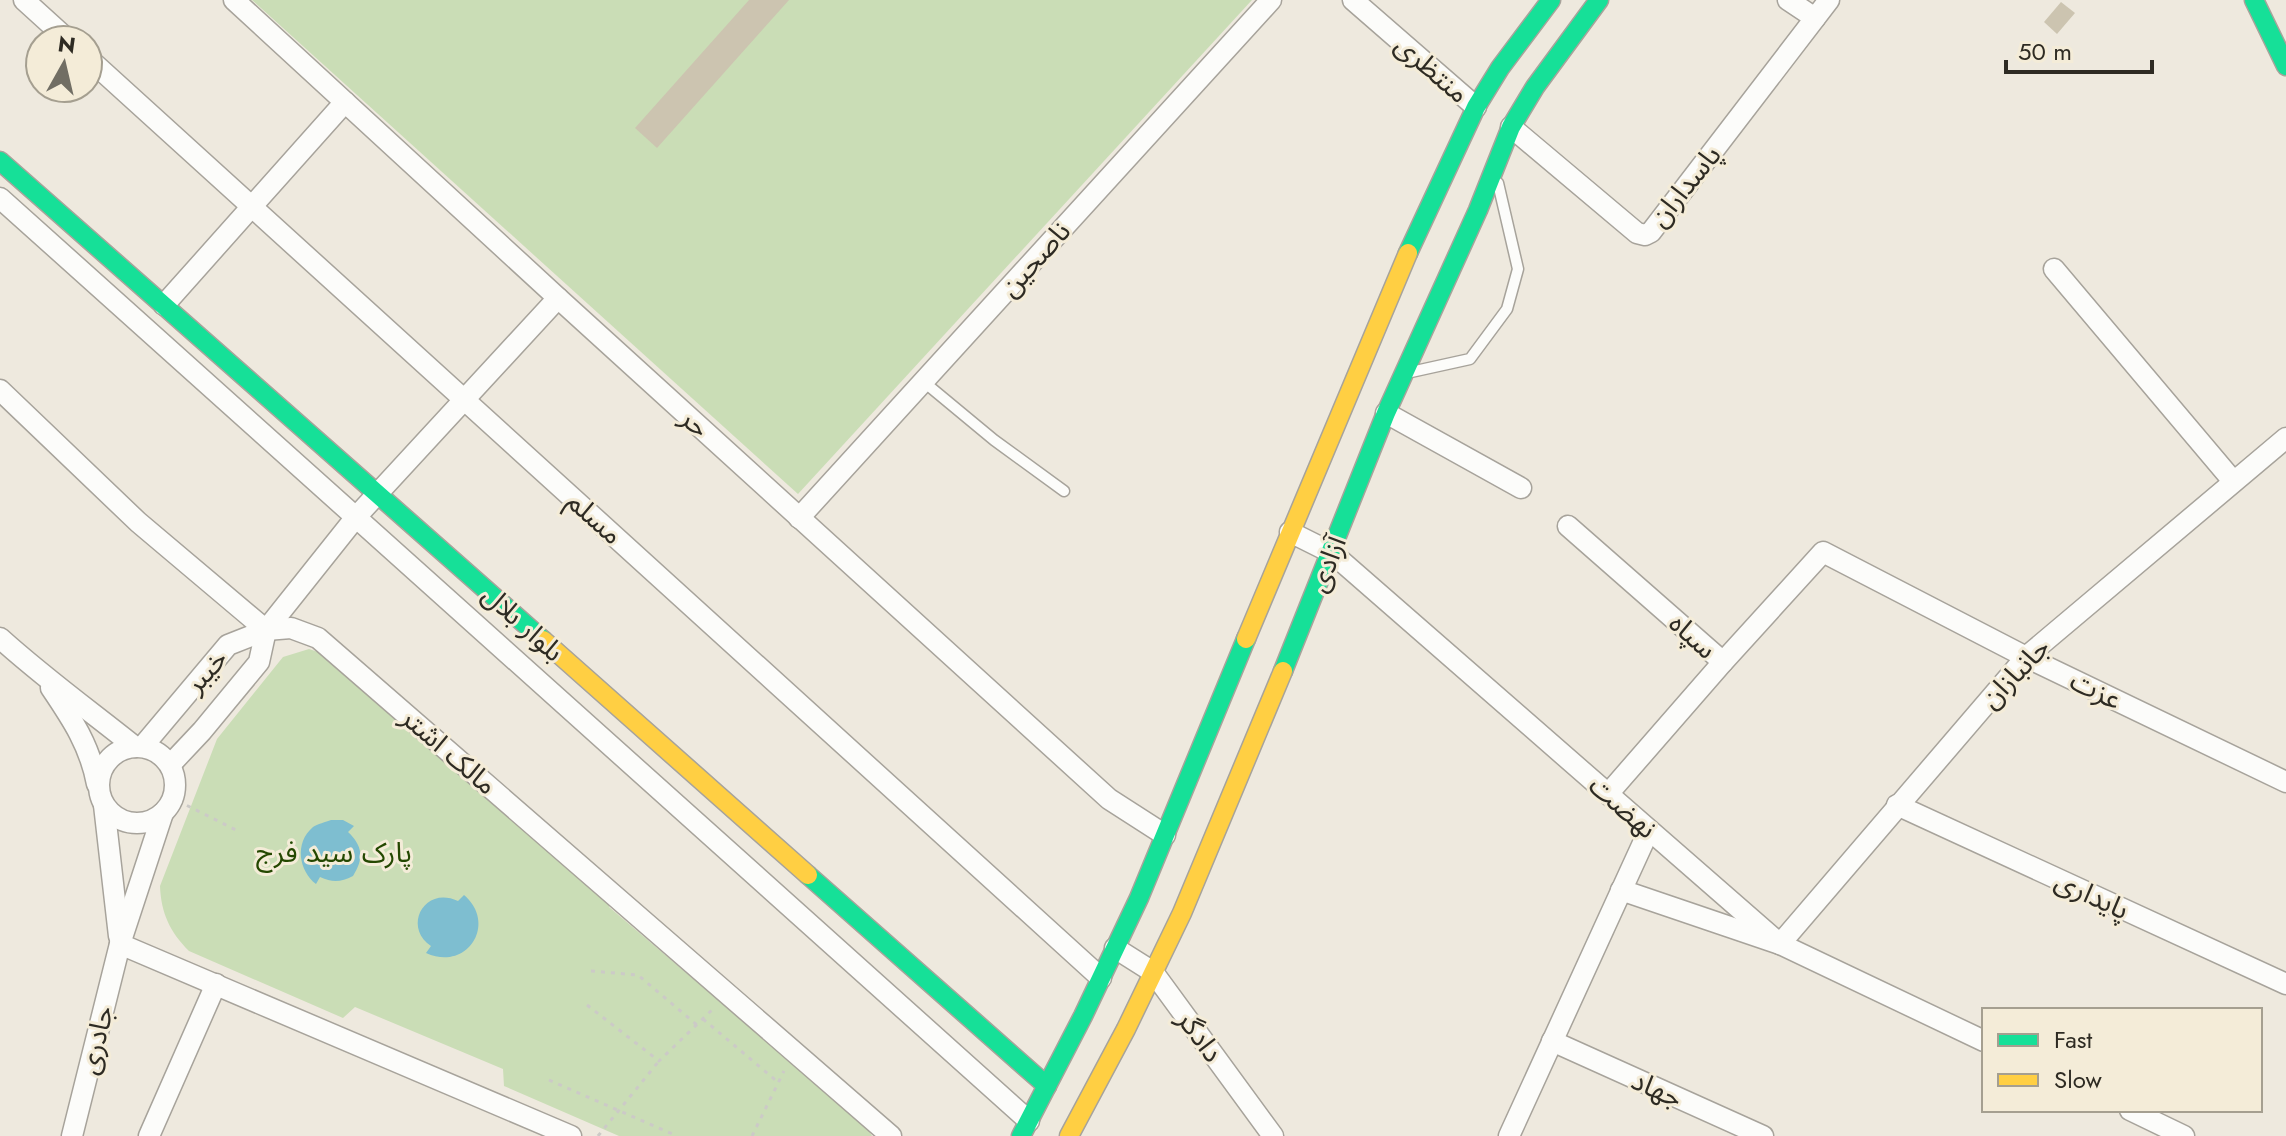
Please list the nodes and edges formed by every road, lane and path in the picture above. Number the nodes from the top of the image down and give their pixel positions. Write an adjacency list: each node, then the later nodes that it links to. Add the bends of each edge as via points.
1 (24, 0): 11 (street)
2 (234, 0): 14 (street, حر)
3 (1271, 0): 25 (street, ناصحین)
4 (1353, 0): 15 (street, منتظری)
5 (1551, 0): 15 (main road, آزادی)
6 (1599, 0): 16 (main road, آزادی)
7 (1788, 0): 10 (street)
8 (1829, 0): 10 (street, پاسداران)
9 (2254, 0): 12 (main road)
10 (1815, 18): 16 (street, پاسداران, via 1645,235)
11 (50, 24)
12 (2286, 66)
13 (104, 73): 20 (street, مسلم)
14 (345, 102): 20 (street); 22 (street, حر)
15 (1476, 107): 37 (main road, آزادی, via 1374,329)
16 (1511, 127): 18 (main road, آزادی)
17 (0, 161): 23 (main road, بلوار بلال)
18 (1495, 169): 24 (main road, آزادی); 24 (lane, via 1518,269 1507,309 1470,359)
19 (0, 198): 34 (street, بلوار بلال)
20 (252, 207): 23 (street); 27 (street, مسلم)
21 (2054, 269): 30 (street)
22 (558, 298): 27 (street); 35 (street, حر)
23 (164, 305): 33 (main road, بلوار بلال)
24 (1405, 373): 28 (main road, آزادی)
25 (924, 382): 32 (lane); 35 (street, ناصحین)
26 (0, 390): 39 (street, via 138,522)
27 (465, 400): 33 (street); 60 (street, مسلم)
28 (1386, 413): 31 (street); 38 (main road, آزادی)
29 (2286, 438): 30 (street, جانبازان)
30 (2233, 481): 41 (street, جانبازان)
31 (1521, 488)
32 (1064, 491)
33 (377, 494): 34 (street); 73 (main road, بلوار بلال)
34 (356, 517): 39 (street); 76 (street, بلوار بلال)
35 (799, 518): 53 (street, حر, via 1109,799)
36 (1568, 526): 42 (street, سپاه)
37 (1290, 532): 38 (street, نهضت); 53 (main road, آزادی)
38 (1332, 553): 47 (street, نهضت); 59 (main road, آزادی)
39 (266, 630): 44 (street, خیبر, via 228,645); 45 (street, خیبر, via 259,662); 63 (street, مالک اشتر, via 291,628 318,638)
40 (0, 638): 43 (street)
41 (2026, 657): 42 (street, عزت, via 1823,552); 46 (street, عزت); 49 (street, جانبازان)
42 (1723, 662): 47 (street, سپاه)
43 (44, 678): 44 (street); 48 (street, via 79,729)
44 (139, 747): 45 (street, via 159,753); 48 (street, via 111,756 101,770)
45 (170, 765): 50 (street, via 177,781)
46 (2286, 782)
47 (1608, 794): 52 (street, نهضت)
48 (101, 796): 50 (street, via 115,817 132,823 150,822); 55 (street)
49 (1897, 805): 56 (street, جانبازان); 62 (street, پایداری)
50 (169, 806): 51 (path); 55 (street, جادری)
51 (236, 830)
52 (1649, 830): 54 (street); 56 (street, نهضت)
53 (1165, 835): 57 (main road, آزادی)
54 (1621, 890): 56 (street); 68 (street)
55 (120, 944): 61 (street); 77 (street, جادری)
56 (1780, 944): 67 (street, نهضت)
57 (1115, 948): 59 (street, دادگر); 60 (main road, آزادی)
58 (591, 971): 66 (path, via 638,975)
59 (1153, 972): 84 (main road, آزادی); 85 (street, دادگر)
60 (1101, 978): 73 (main road, آزادی)
61 (216, 984): 78 (street); 79 (street)
62 (2286, 984)
63 (729, 994): 65 (path); 69 (street, مالک اشتر)
64 (587, 1005): 70 (path)
65 (703, 1019): 66 (path); 72 (path)
66 (697, 1025): 70 (path)
67 (1982, 1040)
68 (1552, 1041): 86 (street); 87 (street, جهاد)
69 (794, 1051): 72 (path); 83 (street, مالک اشتر)
70 (659, 1061): 74 (path)
71 (549, 1080): 74 (path)
72 (779, 1083): 82 (path)
73 (1047, 1086): 76 (main road, آزادی)
74 (619, 1111): 80 (path); 81 (path)
75 (2134, 1112): 88 (street)
76 (1025, 1128)
77 (72, 1136)
78 (149, 1136)
79 (571, 1136)
80 (598, 1136)
81 (677, 1136)
82 (752, 1136)
83 (891, 1136)
84 (1069, 1136)
85 (1273, 1136)
86 (1509, 1136)
87 (1763, 1136)
88 (2184, 1136)

